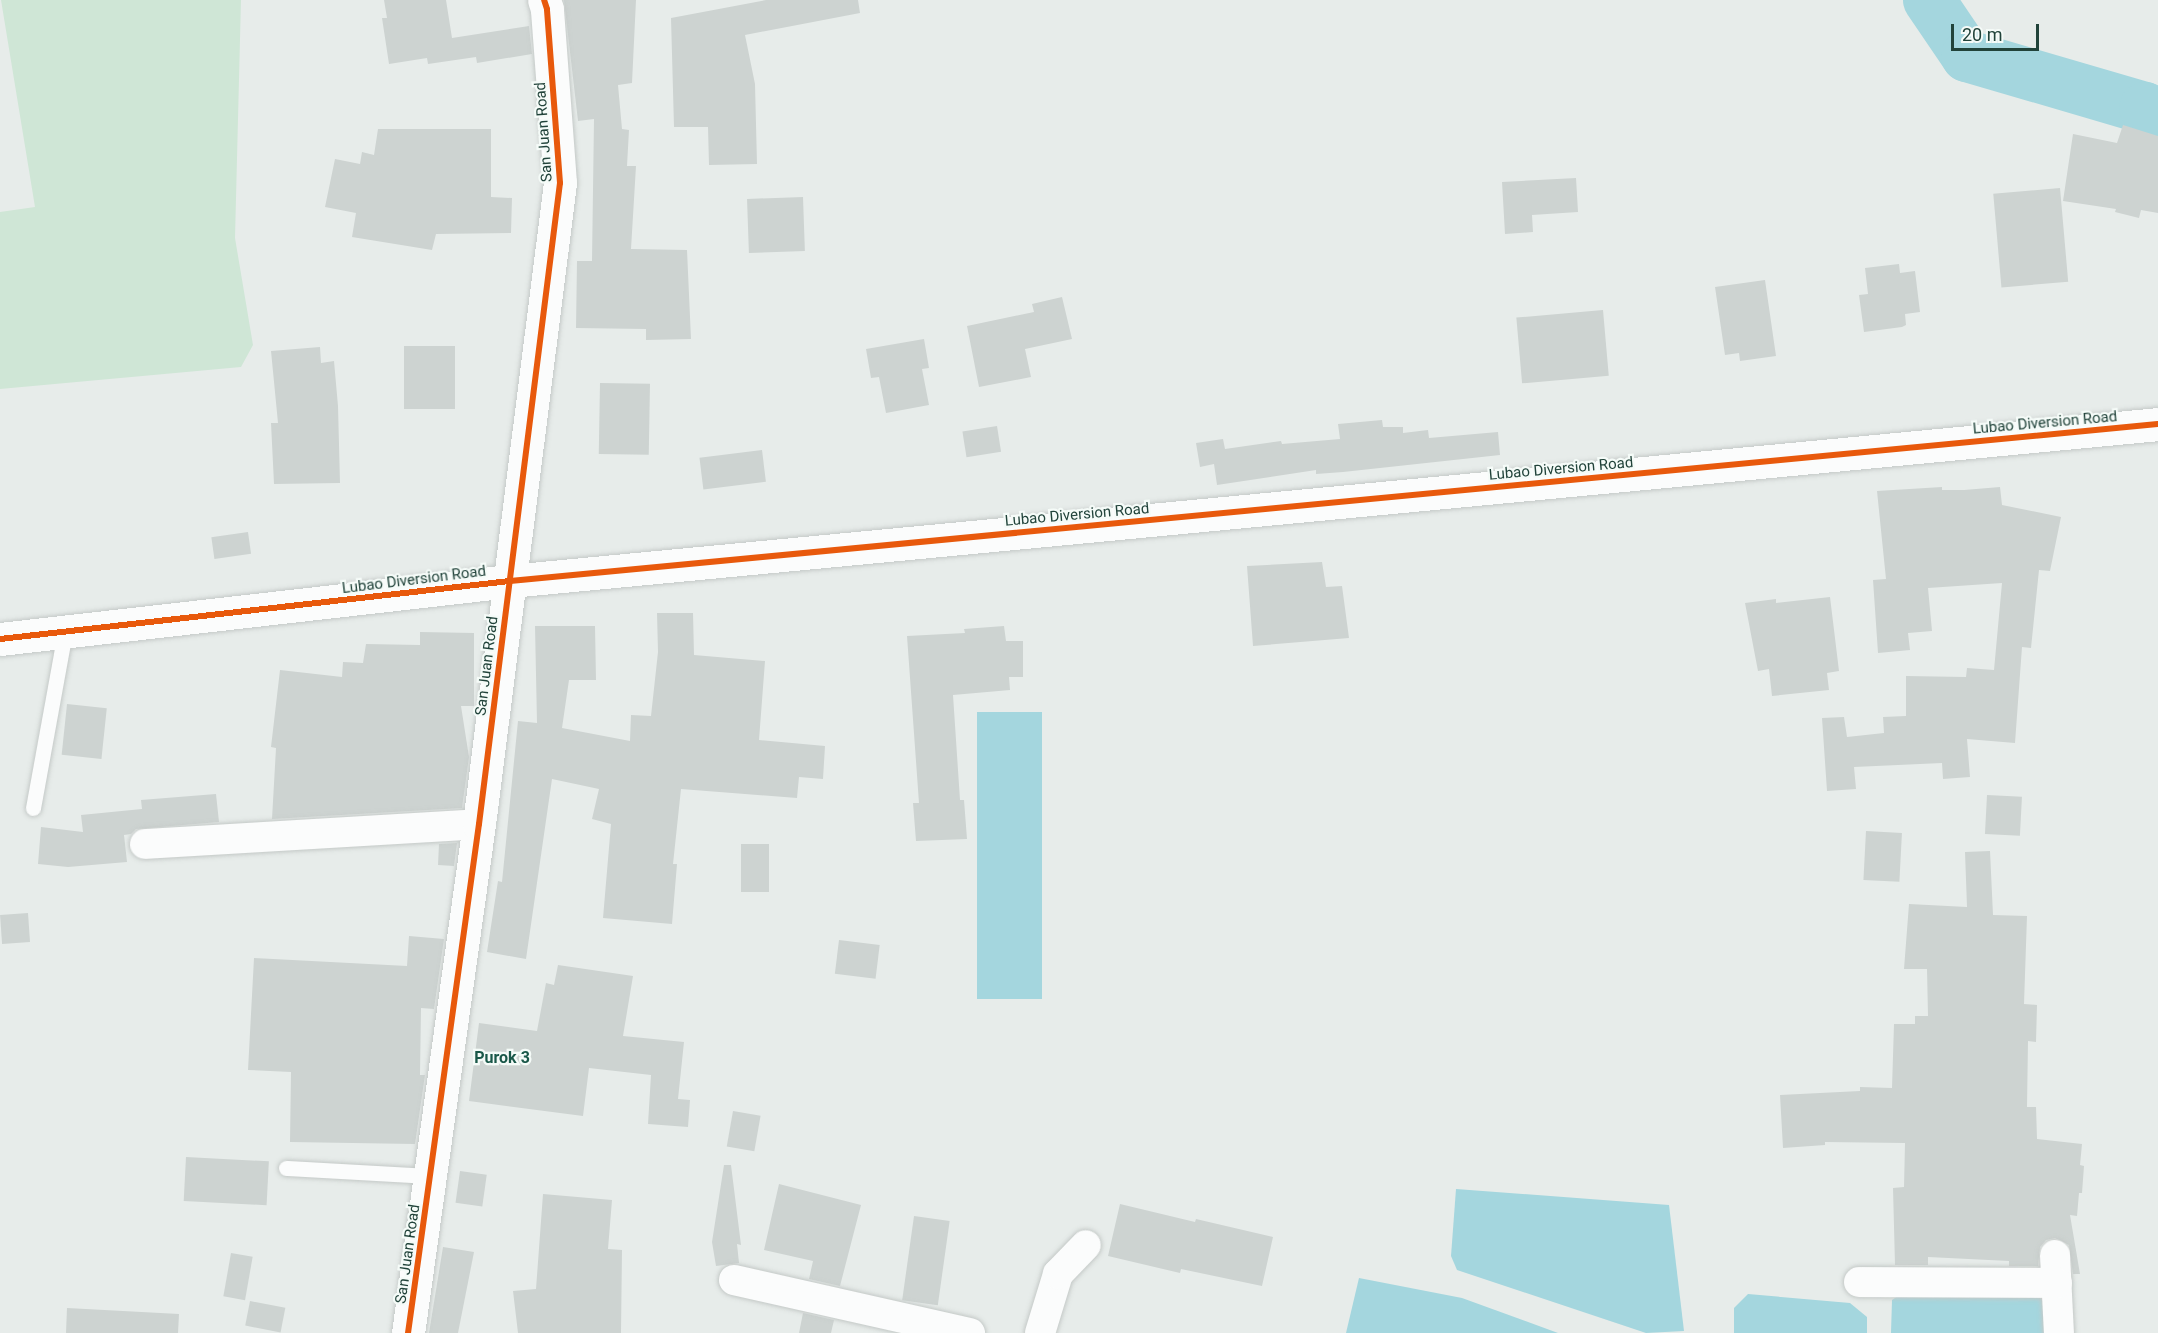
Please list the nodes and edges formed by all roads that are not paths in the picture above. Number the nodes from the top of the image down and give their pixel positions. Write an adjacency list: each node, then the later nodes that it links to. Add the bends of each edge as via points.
1 (544, 0): 3 (street, San Juan Road, via 560,183)
2 (2158, 424): 3 (street, Lubao Diversion Road)
3 (510, 581): 4 (street, Lubao Diversion Road); 7 (street, San Juan Road)
4 (65, 632): 5 (street, Lubao Diversion Road); 6 (lane)
5 (0, 639)
6 (33, 808)
7 (479, 824): 8 (street); 10 (street, San Juan Road)
8 (145, 844)
9 (286, 1168): 10 (lane)
10 (431, 1176): 14 (street, San Juan Road)
11 (1086, 1245): 16 (street, via 1058,1274)
12 (734, 1280): 15 (street)
13 (1858, 1282): 17 (street, via 2056,1269)
14 (408, 1333)
15 (970, 1333)
16 (1040, 1333)
17 (2059, 1333)

